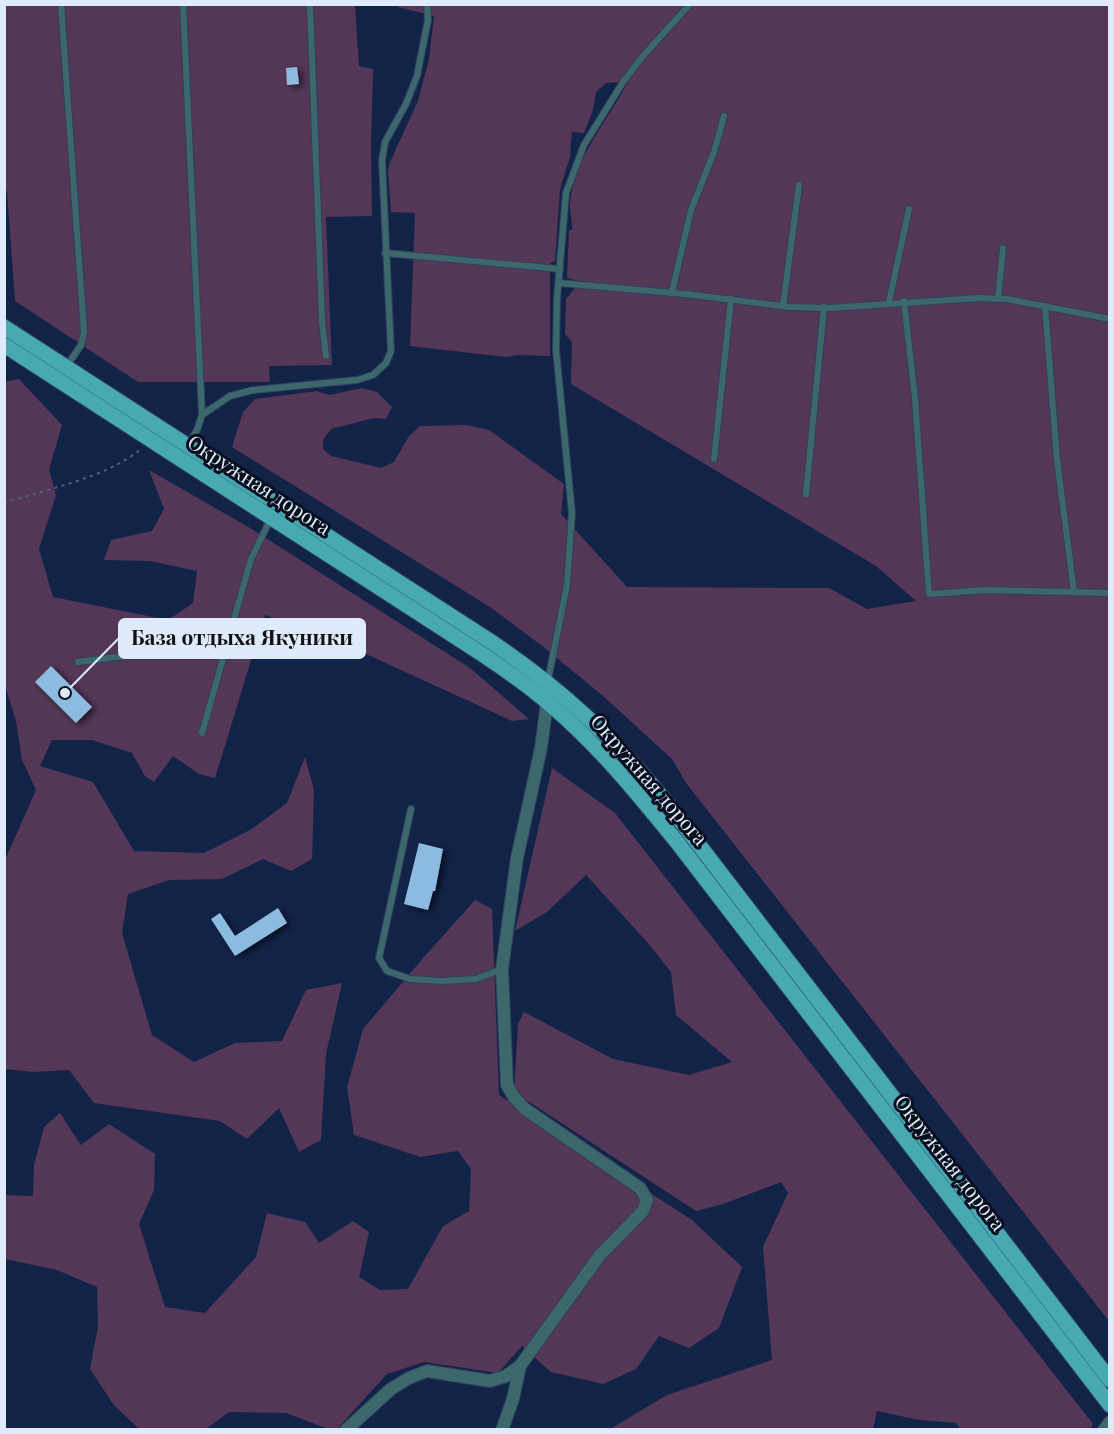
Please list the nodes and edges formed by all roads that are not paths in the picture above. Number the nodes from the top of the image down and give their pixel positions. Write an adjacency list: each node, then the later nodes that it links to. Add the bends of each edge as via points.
1 (61, 4): 25 (lane, via 84,332 81,345)
2 (183, 4): 26 (lane)
3 (310, 4): 24 (lane)
4 (427, 4): 10 (lane, via 428,20 417,76 385,142)
5 (690, 4): 11 (lane, via 623,82 584,145 566,193)
6 (724, 116): 13 (lane, via 691,210)
7 (799, 185): 18 (lane)
8 (909, 209): 17 (lane)
9 (1003, 248): 14 (lane)
10 (385, 253): 11 (lane); 26 (lane, via 391,351 386,363 373,375 253,390 230,396)
11 (560, 268): 12 (lane)
12 (559, 283): 13 (lane); 35 (lane, via 556,369 572,513 567,585)
13 (672, 292): 15 (lane)
14 (998, 298): 16 (lane); 19 (lane)
15 (730, 299): 18 (lane); 28 (lane)
16 (904, 301): 17 (lane); 31 (lane, via 929,594 984,590)
17 (889, 302): 20 (lane)
18 (783, 306): 20 (lane)
19 (1045, 306): 21 (lane); 31 (lane, via 1057,459)
20 (824, 308): 29 (lane)
21 (1110, 319)
22 (4, 327): 25 (main road, Окружная дорога)
23 (4, 345): 30 (main road, Окружная дорога)
24 (326, 356)
25 (66, 367): 27 (main road, Окружная дорога)
26 (202, 415): 27 (lane)
27 (188, 445): 35 (main road, Окружная дорога)
28 (714, 459)
29 (806, 494)
30 (271, 518): 33 (lane, via 251,559); 36 (main road, Окружная дорога, via 472,647)
31 (1074, 592): 32 (lane)
32 (1110, 593)
33 (225, 655): 34 (lane, via 126,656); 37 (lane)
34 (78, 662)
35 (548, 682): 36 (street); 41 (main road, Окружная дорога, via 606,735 660,795)
36 (548, 702): 39 (street, via 517,858); 42 (main road, Окружная дорога, via 595,746 653,812)
37 (202, 733)
38 (411, 809): 39 (lane, via 379,958 387,971 410,979 476,979)
39 (502, 969): 40 (street, via 507,1085 514,1097 525,1109 640,1188 647,1200 643,1211 600,1255)
40 (520, 1366): 44 (street, via 490,1381 427,1371 391,1389); 45 (street)
41 (1110, 1380)
42 (1110, 1406)
43 (1110, 1422): 46 (street)
44 (346, 1430)
45 (502, 1430)
46 (1104, 1430)

